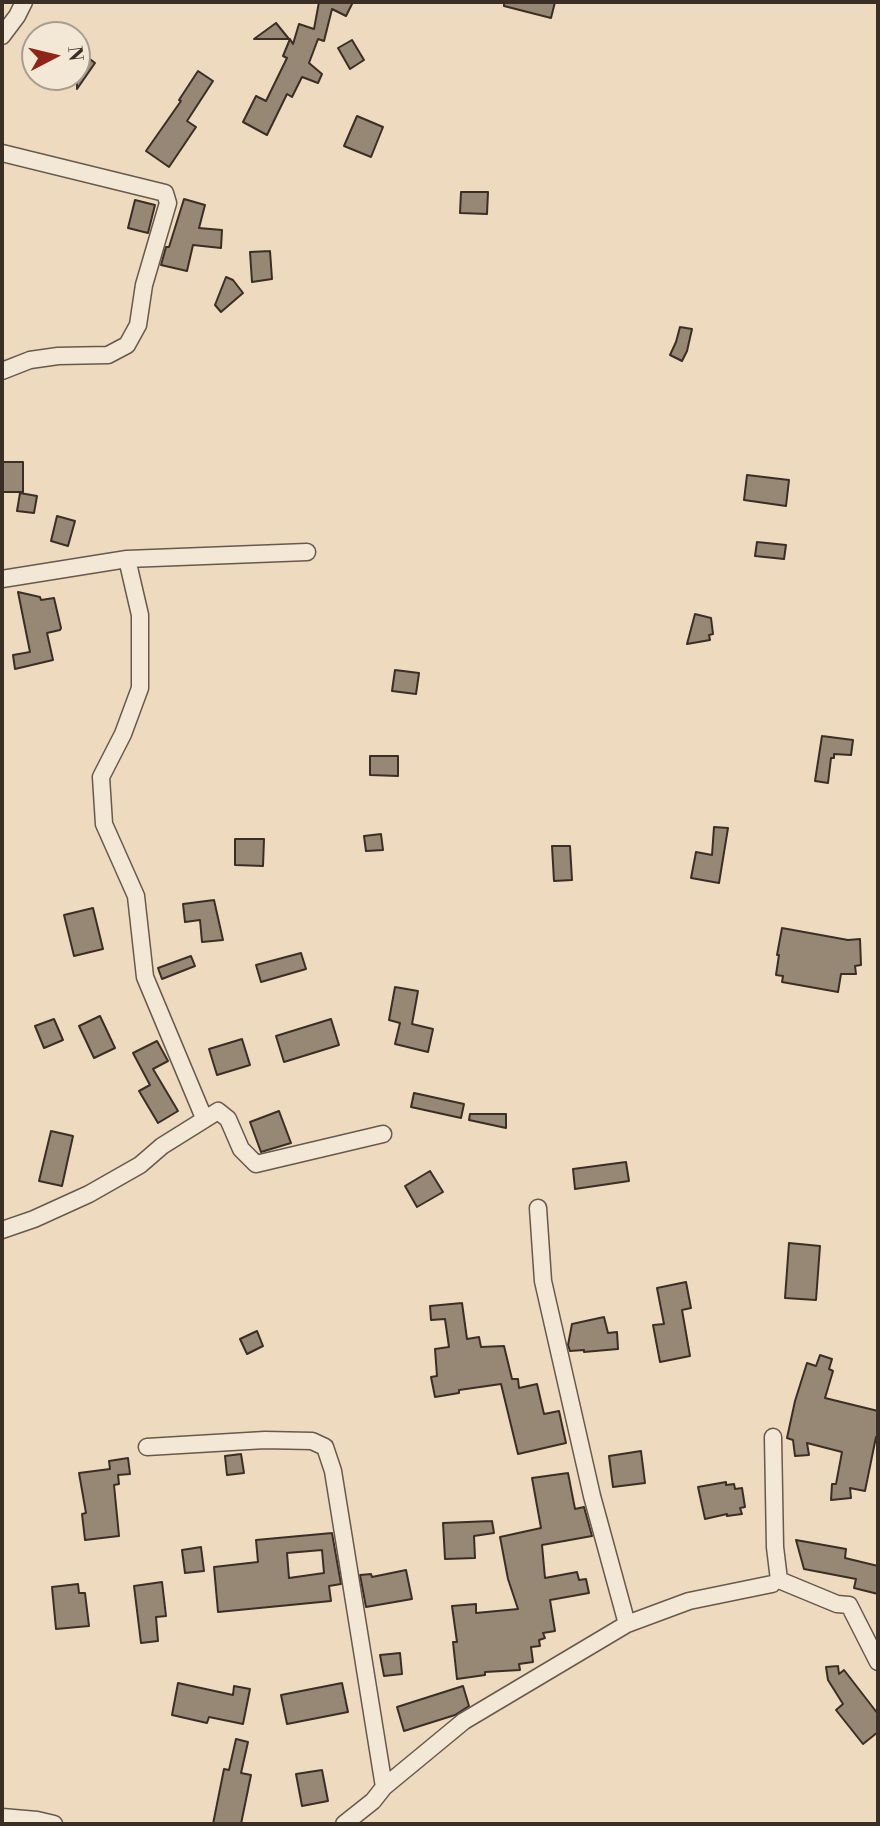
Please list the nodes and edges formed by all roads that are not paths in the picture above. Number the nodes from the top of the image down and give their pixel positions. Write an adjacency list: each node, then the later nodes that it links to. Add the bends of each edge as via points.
1 (24, 2): 2 (street)
2 (2, 36)
3 (2, 153): 4 (street, via 165,193 168,203 144,285 138,325 127,345 108,355 30,360)
4 (2, 371)
5 (307, 552): 6 (street)
6 (127, 559): 7 (street); 8 (street, via 140,615 140,688 101,777 104,824 136,896 145,977)
7 (2, 579)
8 (204, 1118): 9 (street, via 218,1111 228,1119 241,1149 256,1164); 11 (street, via 140,1165 89,1194)
9 (383, 1134)
10 (538, 1208): 15 (street, via 543,1281 592,1496)
11 (2, 1230)
12 (773, 1437): 16 (street, via 779,1580 849,1605)
13 (147, 1447): 17 (street, via 265,1440 312,1441 326,1447)
14 (772, 1584): 15 (street, via 689,1601)
15 (628, 1624): 17 (street, via 464,1721)
16 (878, 1662)
17 (384, 1787): 20 (street)
18 (2, 1817): 19 (street)
19 (54, 1824)
20 (345, 1824)

